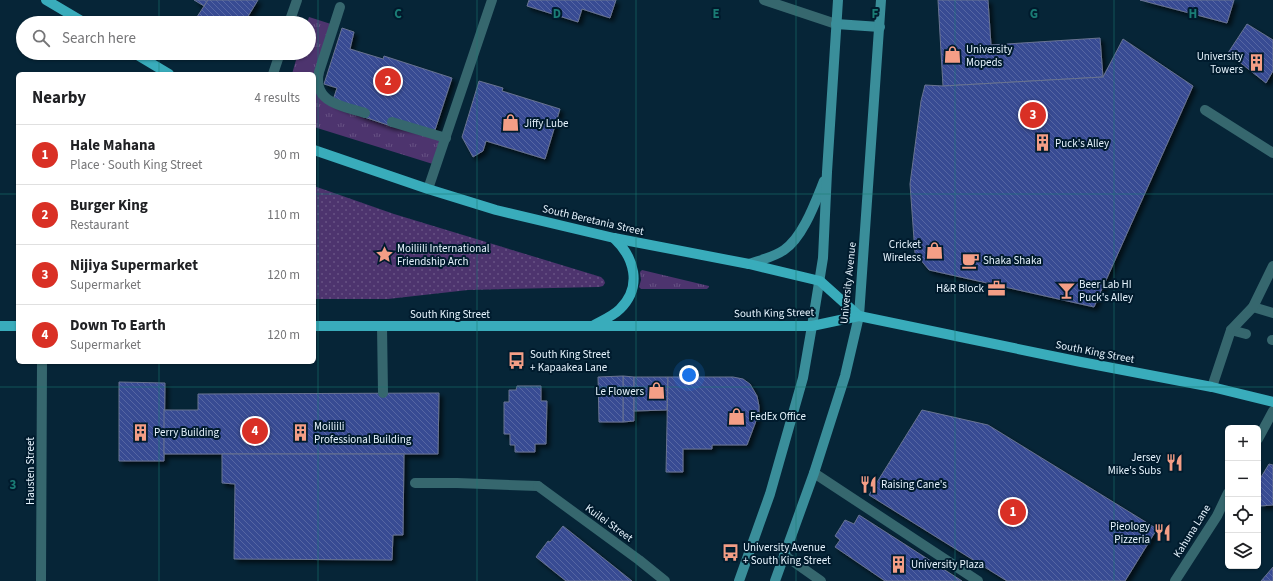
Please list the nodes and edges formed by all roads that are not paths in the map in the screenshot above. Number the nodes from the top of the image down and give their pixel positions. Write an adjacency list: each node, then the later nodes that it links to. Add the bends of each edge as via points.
1 (46, 0): 8 (main road)
2 (296, 0): 9 (street)
3 (492, 0): 19 (street)
4 (764, 0): 10 (street)
5 (838, 0): 10 (main road)
6 (881, 0): 11 (main road, University Avenue)
7 (340, 7): 17 (street, via 319,72 318,86 328,101)
8 (73, 16)
9 (291, 16)
10 (836, 24): 11 (main road); 22 (main road)
11 (880, 27): 30 (main road, University Avenue)
12 (146, 60): 14 (main road)
13 (278, 60): 15 (street)
14 (166, 72)
15 (274, 72)
16 (1205, 110): 21 (street)
17 (365, 113)
18 (392, 122): 19 (street)
19 (446, 138): 23 (street)
20 (316, 151): 23 (main road, South Beretania Street)
21 (1273, 153)
22 (827, 172): 25 (main road, via 815,203 798,235 784,250); 27 (main road)
23 (428, 189): 24 (main road, South Beretania Street, via 496,210)
24 (614, 238): 25 (main road, South Beretania Street); 35 (main road, via 631,262 634,276 632,290 621,308)
25 (749, 264): 27 (main road, South Beretania Street)
26 (1273, 266): 28 (street)
27 (820, 281): 30 (main road, South Beretania Street); 36 (main road)
28 (1252, 307): 29 (street); 37 (street)
29 (1273, 313)
30 (859, 316): 36 (main road, South King Street); 40 (main road, South King Street); 45 (main road, University Avenue, via 845,376)
31 (0, 326): 32 (main road)
32 (16, 326)
33 (316, 326): 34 (main road, South King Street)
34 (382, 326): 35 (main road, South King Street); 41 (street)
35 (592, 326): 36 (main road, South King Street)
36 (812, 326): 51 (main road, via 803,378 774,480)
37 (1231, 330): 38 (street); 40 (street)
38 (1246, 334)
39 (42, 364): 49 (street, Hausten Street)
40 (1212, 387): 42 (main road, South King Street)
41 (383, 394)
42 (1273, 402)
43 (1273, 411): 44 (street)
44 (1261, 433)
45 (814, 473): 48 (main road, University Avenue); 54 (street)
46 (415, 483): 50 (street, Kuilei Street, via 538,486)
47 (1226, 497): 55 (street, Kahuna Lane)
48 (784, 555): 52 (main road, University Avenue); 53 (street)
49 (41, 581)
50 (665, 581)
51 (739, 581)
52 (775, 581)
53 (821, 581)
54 (978, 581)
55 (1175, 581)

